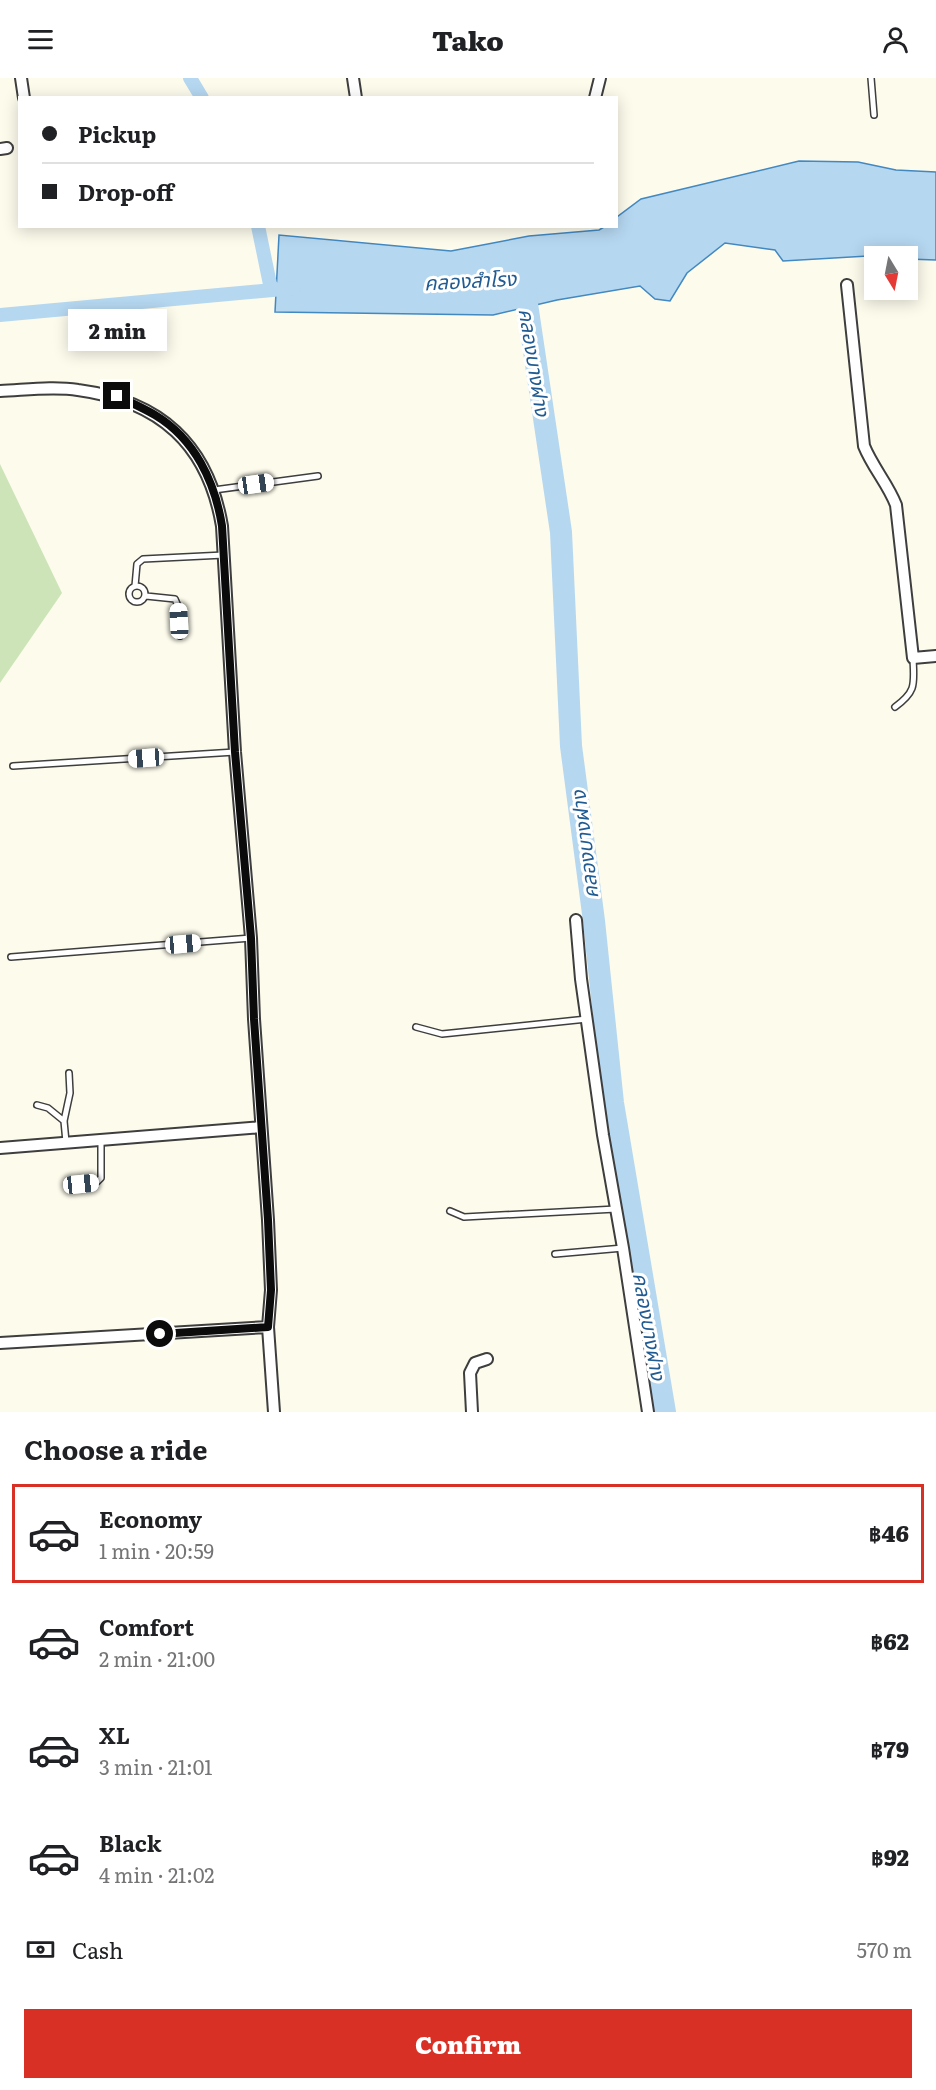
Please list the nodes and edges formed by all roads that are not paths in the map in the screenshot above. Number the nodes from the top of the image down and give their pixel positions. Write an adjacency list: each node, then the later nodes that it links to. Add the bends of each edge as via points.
1 (21, 78): 5 (street)
2 (353, 78): 6 (street)
3 (600, 78): 7 (street)
4 (871, 78): 8 (lane)
5 (24, 96)
6 (356, 96)
7 (596, 96)
8 (874, 115)
9 (847, 285): 18 (street, via 864,446 896,505)
10 (0, 391): 12 (street, via 75,389 117,396 156,416 183,437 206,470)
11 (318, 476): 12 (lane)
12 (214, 490): 13 (street)
13 (224, 555): 14 (lane, via 143,559 137,564); 20 (street)
14 (135, 586): 15 (lane, via 142,587); 15 (lane, via 129,595 133,602 141,602)
15 (146, 596): 16 (lane, via 175,599)
16 (180, 636)
17 (936, 657): 18 (street)
18 (913, 658): 19 (lane, via 912,692)
19 (895, 707)
20 (235, 752): 21 (lane); 23 (street)
21 (13, 766)
22 (576, 920): 25 (street)
23 (251, 938): 24 (lane); 30 (street)
24 (11, 957)
25 (587, 1019): 26 (lane, via 442,1034); 35 (street)
26 (416, 1027)
27 (69, 1073): 29 (lane, via 70,1093)
28 (37, 1105): 29 (lane, via 48,1108)
29 (64, 1121): 32 (lane)
30 (261, 1127): 31 (street); 39 (street, via 271,1290)
31 (101, 1140): 32 (street); 34 (lane, via 102,1178)
32 (66, 1142): 33 (street)
33 (0, 1148)
34 (81, 1184)
35 (616, 1209): 36 (lane, via 464,1217); 37 (street)
36 (450, 1211)
37 (623, 1248): 38 (lane); 44 (street)
38 (555, 1254)
39 (268, 1327): 40 (street); 42 (street)
40 (0, 1343)
41 (487, 1359): 43 (street, via 475,1363 470,1373)
42 (274, 1412)
43 (472, 1412)
44 (648, 1412)

